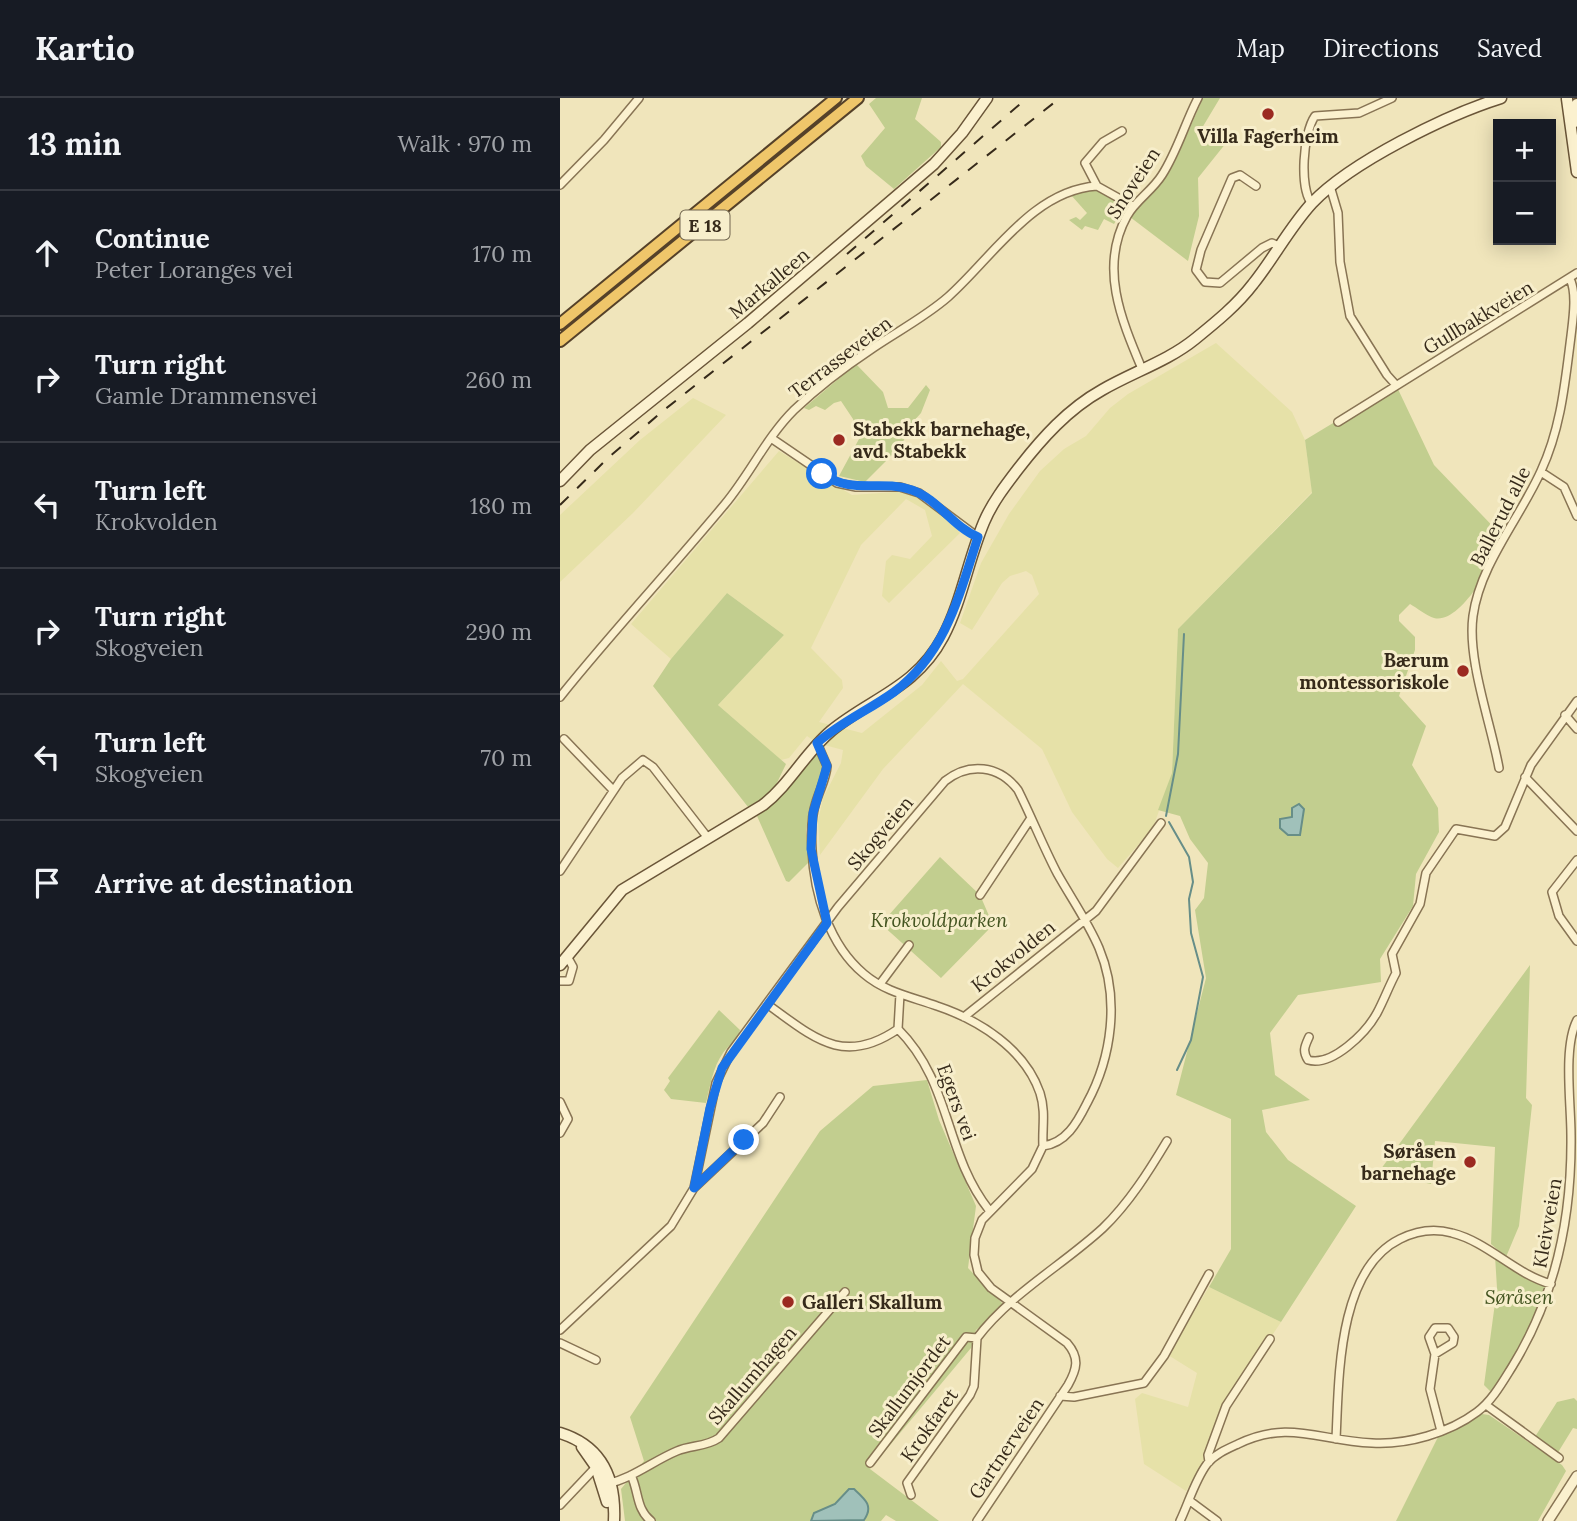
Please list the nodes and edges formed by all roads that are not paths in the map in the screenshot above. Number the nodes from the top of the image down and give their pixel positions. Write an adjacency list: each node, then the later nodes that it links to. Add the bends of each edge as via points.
1 (639, 98): 13 (street)
2 (836, 98): 21 (highway, E 18)
3 (858, 98): 22 (highway, E 18)
4 (987, 98): 28 (main road, Markalleen, via 934,164 611,433)
5 (1198, 98): 18 (street, Snoveien, via 1161,176)
6 (1392, 98): 17 (street, via 1359,113 1315,116 1305,144 1306,193)
7 (1501, 98): 16 (main road, via 1374,156)
8 (1567, 98): 9 (main road); 10 (main road)
9 (1577, 102): 10 (main road)
10 (1572, 127): 12 (main road)
11 (1122, 131): 14 (street, via 1103,142 1085,163)
12 (1577, 172)
13 (560, 185)
14 (1097, 186): 18 (street); 26 (street, Terrasseveien, via 1073,191 1030,215 943,302 818,390)
15 (1256, 186): 19 (street, via 1240,175 1232,178 1196,270 1205,282 1220,282 1262,248 1272,243)
16 (1330, 187): 17 (main road); 24 (street, via 1338,214 1340,262 1350,316)
17 (1312, 204): 19 (main road)
18 (1133, 206): 23 (street, Snoveien, via 1115,247 1112,273)
19 (1279, 246): 23 (main road, via 1238,302 1181,349)
20 (1575, 275): 24 (street, Gullbakkveien); 27 (street, Ballerud alle, via 1562,409)
21 (560, 324)
22 (560, 341)
23 (1142, 369): 30 (main road, via 1087,399 1059,421 1000,493)
24 (1396, 385): 25 (street, Gullbakkveien)
25 (1338, 422)
26 (771, 438): 30 (street, via 837,483 900,487 919,493); 31 (street, Terrasseveien, via 729,500)
27 (1541, 472): 29 (street, via 1564,486); 37 (street, Ballerud alle, via 1486,576 1473,614 1472,645)
28 (560, 481)
29 (1577, 516)
30 (978, 537): 36 (main road, via 952,616 930,657 897,689)
31 (560, 697)
32 (1577, 701): 33 (street)
33 (1565, 715): 34 (street); 38 (street)
34 (1577, 729)
35 (564, 739): 39 (street)
36 (817, 743): 43 (main road, via 771,798); 48 (street, Krokvolden, via 827,766 813,813 811,849)
37 (1499, 768)
38 (1525, 777): 42 (street); 59 (street, via 1505,827 1495,836 1456,829 1441,846 1426,873 1420,904 1391,954 1396,973 1370,1024 1349,1045 1318,1062 1305,1056)
39 (613, 790): 43 (street, via 634,765 647,760); 45 (street)
40 (1031, 818): 46 (street); 47 (street, Skogveien); 48 (street, Skogveien, via 1011,781 995,770 975,768 954,774)
41 (1161, 823): 47 (street, via 1122,880)
42 (1577, 831)
43 (708, 838): 51 (main road, via 622,890)
44 (1577, 860): 49 (street, via 1552,892 1559,916)
45 (560, 871)
46 (979, 895)
47 (1084, 920): 56 (street, Krokvolden); 64 (street, Skogveien, via 1099,948 1108,982 1108,1045 1079,1117 1059,1142)
48 (827, 923): 53 (street, Krokvolden, via 853,964); 55 (street, Skogveien)
49 (1577, 941)
50 (909, 945): 53 (street)
51 (564, 962): 52 (street, via 573,967 569,981)
52 (560, 981)
53 (880, 984): 54 (street, Krokvolden)
54 (900, 994): 56 (street, Krokvolden); 58 (street)
55 (767, 1004): 58 (street, via 816,1039 840,1047 871,1044); 65 (street, Skogveien, via 716,1083)
56 (964, 1017): 64 (street, Krokvolden, via 998,1038 1032,1075 1045,1112)
57 (1577, 1020): 68 (street, Kleivveien, via 1571,1044 1572,1179)
58 (898, 1029): 66 (street, Egers vei, via 927,1065 960,1156)
59 (1309, 1037)
60 (780, 1097): 65 (street, Skogveien, via 763,1123)
61 (560, 1102): 62 (street, via 568,1119)
62 (560, 1133)
63 (1167, 1141): 70 (street, via 1103,1228)
64 (1043, 1146): 66 (street, Skogveien, via 1032,1169)
65 (694, 1188): 71 (street, Skogveien, via 658,1240)
66 (989, 1210): 70 (street, Skogveien, via 975,1238 975,1262 982,1279)
67 (1209, 1274): 77 (street, Gartnerveien, via 1144,1383)
68 (1551, 1284): 78 (street, Kleivveien, via 1530,1336); 81 (street, via 1454,1233 1415,1233 1386,1248 1354,1294)
69 (845, 1292): 87 (street, Skallumhagen, via 719,1438 675,1451)
70 (1013, 1304): 72 (street); 77 (street, Skogveien, via 1074,1350 1077,1366)
71 (560, 1330)
72 (977, 1338): 85 (street, Skallumjordet, via 966,1336); 90 (street, Krokfaret, via 974,1386 908,1483)
73 (1270, 1339): 84 (street, via 1226,1406)
74 (560, 1343): 76 (street)
75 (1435, 1354): 79 (street, via 1430,1389)
76 (596, 1360)
77 (1060, 1396): 95 (street, Gartnerveien)
78 (1486, 1405): 79 (street, Kleivveien); 83 (street)
79 (1441, 1431): 81 (street, Kleivveien, via 1391,1443)
80 (560, 1433): 82 (main road)
81 (1336, 1439): 84 (street, Kleivveien, via 1267,1432 1220,1452)
82 (578, 1440): 86 (main road); 89 (main road, via 598,1455)
83 (1559, 1458)
84 (1209, 1462): 91 (street)
85 (870, 1463)
86 (596, 1467): 89 (main road); 92 (street)
87 (631, 1475): 89 (street, Skallumhagen); 94 (street, via 641,1511)
88 (1577, 1476): 98 (street)
89 (606, 1484): 93 (main road)
90 (911, 1494)
91 (1189, 1501): 96 (street); 97 (street)
92 (560, 1505)
93 (612, 1521)
94 (651, 1521)
95 (977, 1521)
96 (1180, 1521)
97 (1217, 1521)
98 (1548, 1521)

